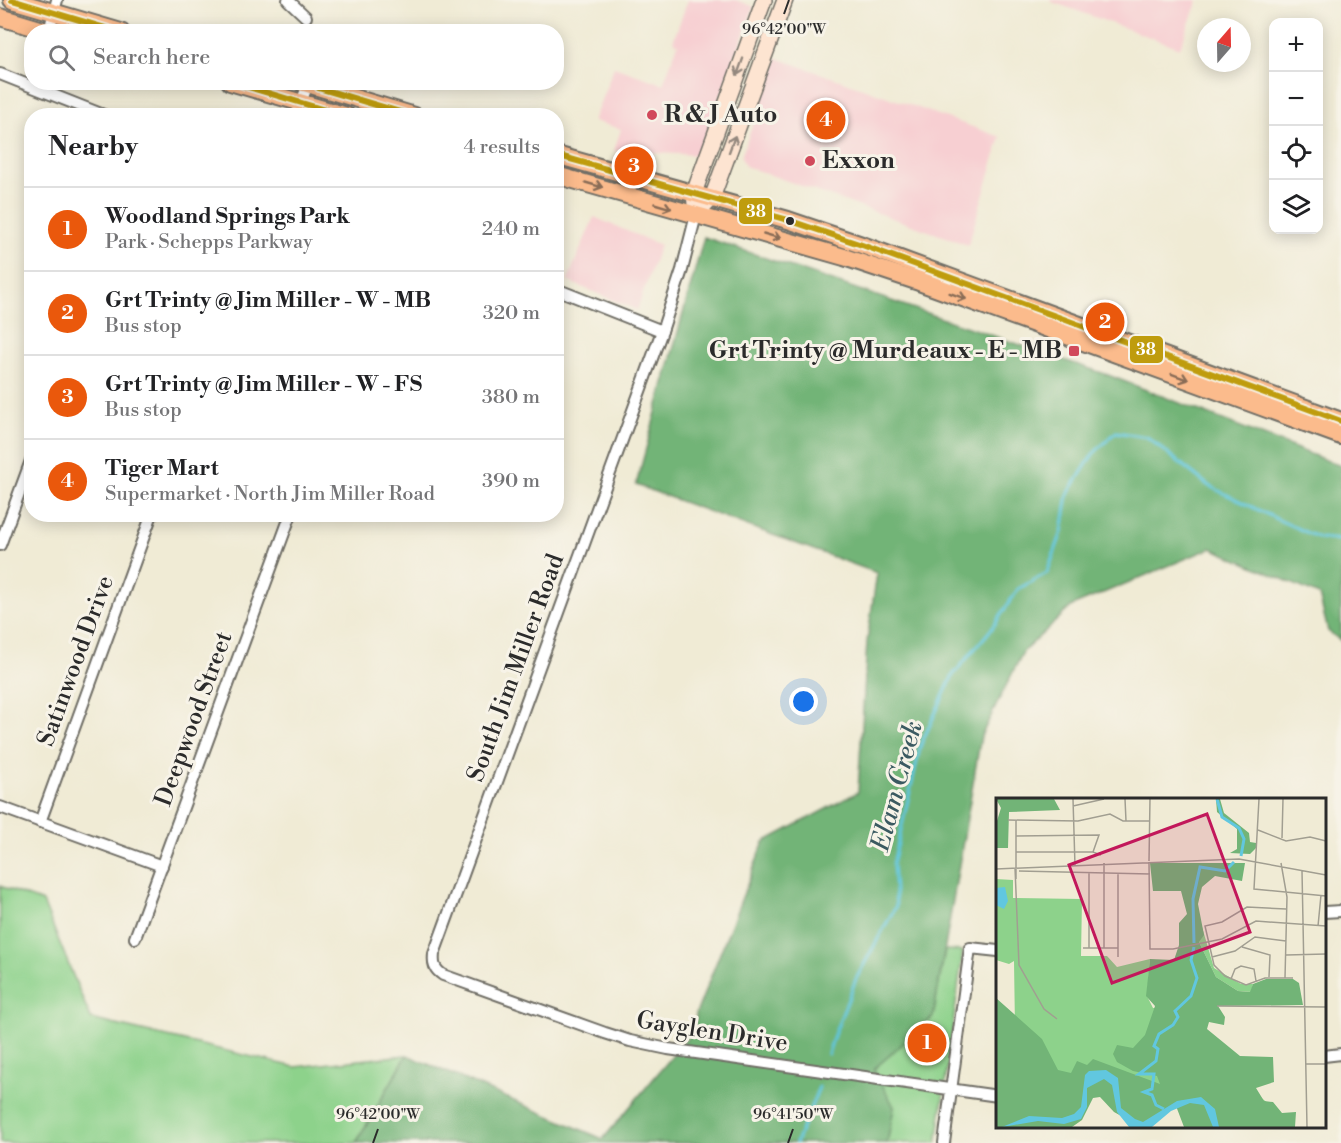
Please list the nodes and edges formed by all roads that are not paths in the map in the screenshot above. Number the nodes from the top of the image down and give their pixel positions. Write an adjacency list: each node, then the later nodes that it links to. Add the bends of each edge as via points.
1 (12, 0): 5 (main road)
2 (288, 0): 7 (street)
3 (785, 0): 8 (main road)
4 (762, 5): 8 (main road); 24 (main road, one-way to 24)
5 (56, 6): 10 (street); 11 (main road)
6 (0, 17): 9 (main road)
7 (306, 17)
8 (779, 18): 25 (main road, one-way to 8)
9 (25, 24)
10 (52, 24)
11 (101, 24)
12 (0, 74): 13 (street)
13 (24, 84)
14 (40, 90): 18 (street)
15 (250, 90): 19 (main road)
16 (303, 90): 20 (street)
17 (328, 90): 21 (main road)
18 (86, 108)
19 (296, 108)
20 (299, 108)
21 (388, 108)
22 (564, 157): 24 (main road)
23 (564, 177): 26 (main road, one-way to 26)
24 (694, 193): 25 (main road); 26 (main road)
25 (712, 198): 26 (main road); 29 (main road, via 862,245)
26 (696, 215): 28 (street, South Jim Miller Road); 30 (main road, one-way to 30, via 919,282)
27 (564, 292): 28 (street)
28 (662, 331): 42 (street, South Jim Miller Road)
29 (1341, 421)
30 (1341, 436)
31 (24, 480): 34 (street)
32 (149, 522): 36 (street, Satinwood Drive)
33 (288, 522): 37 (street, Deepwood Street)
34 (0, 545)
35 (0, 807): 36 (street)
36 (40, 822): 37 (street)
37 (162, 866): 40 (street, Deepwood Street)
38 (1341, 911): 39 (street)
39 (1326, 912)
40 (135, 938)
41 (996, 951): 45 (street, via 970,948)
42 (433, 964): 45 (street, Gayglen Drive, via 443,975 630,1041)
43 (1341, 1054): 44 (street)
44 (1326, 1056)
45 (950, 1089): 46 (street, Gayglen Drive); 47 (street)
46 (996, 1096)
47 (944, 1143)

